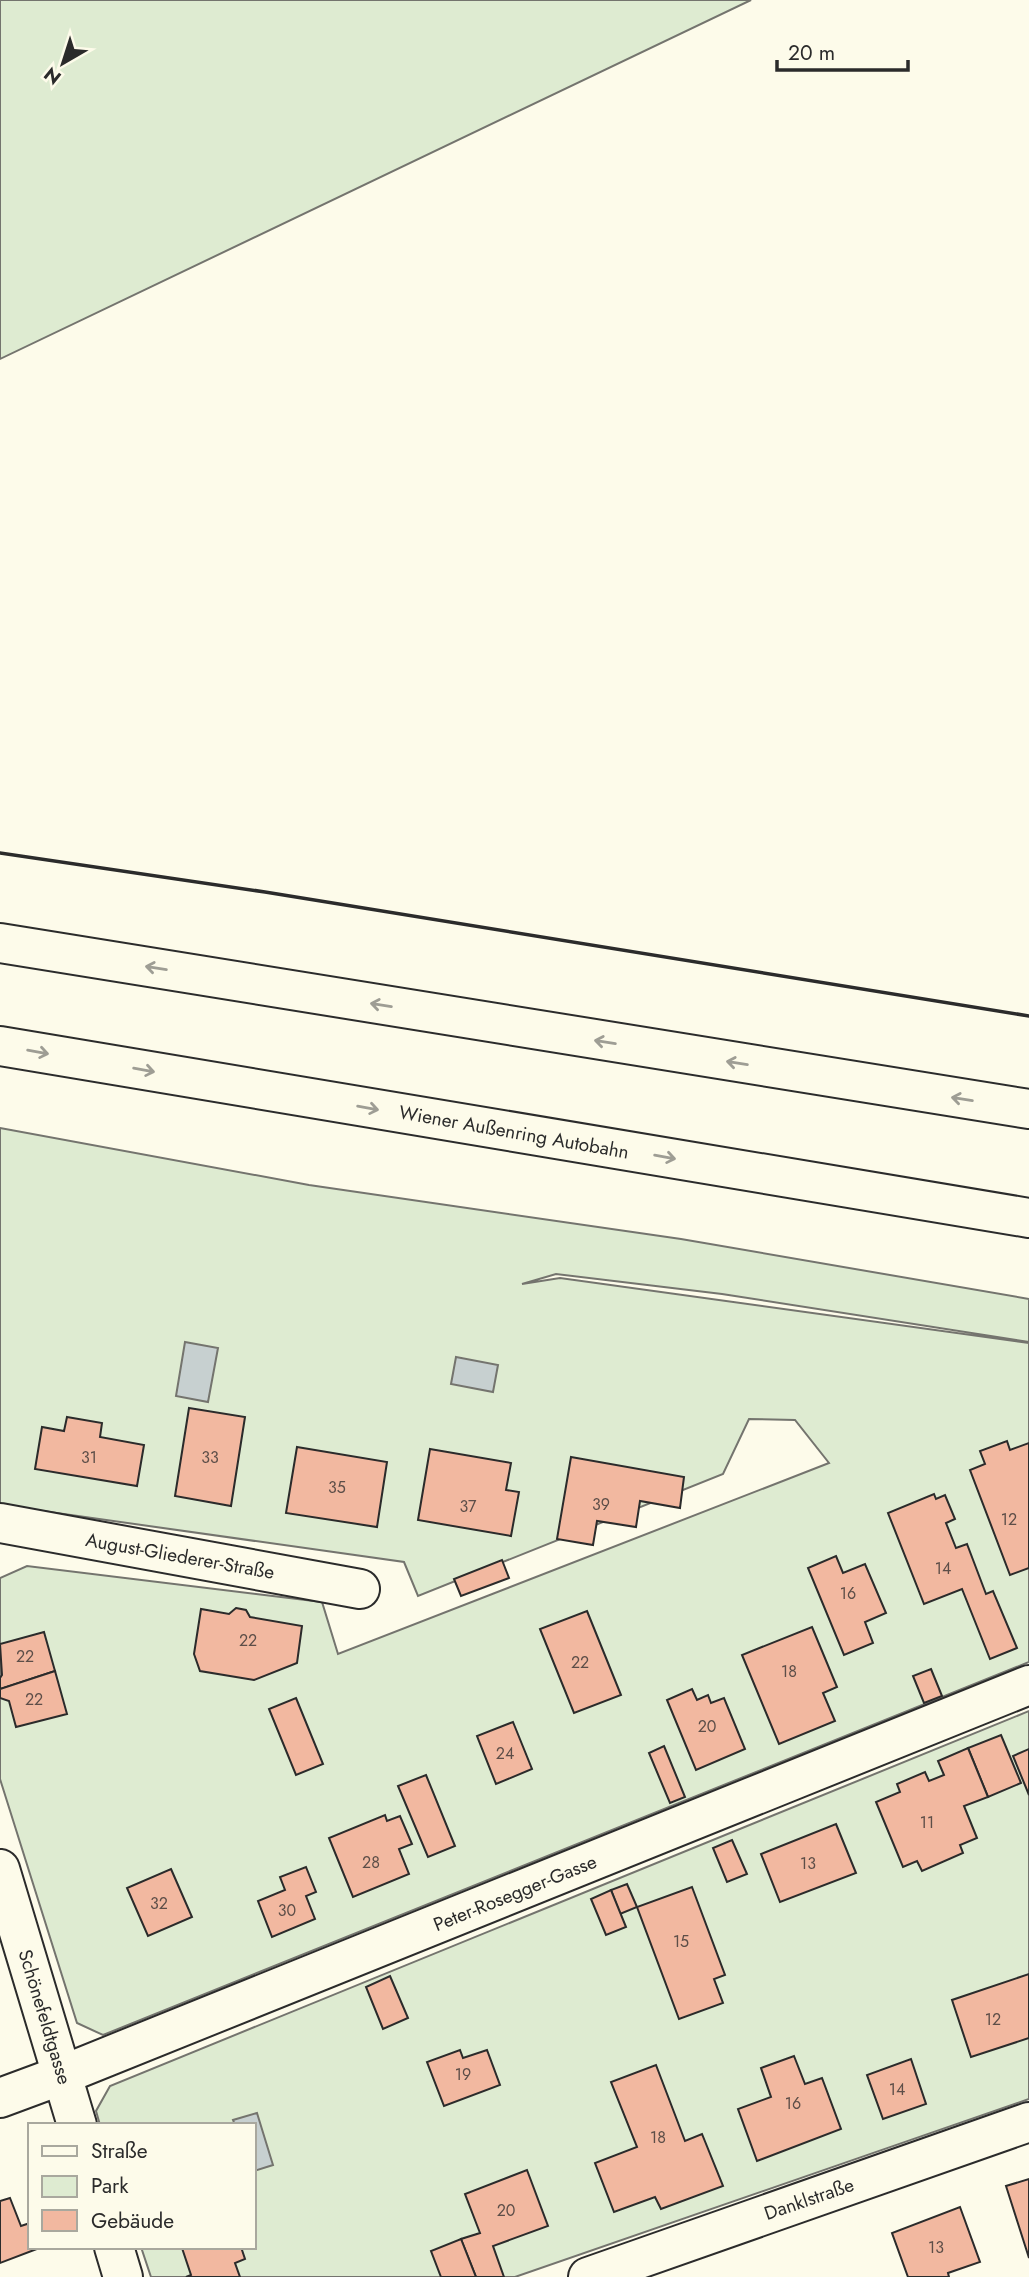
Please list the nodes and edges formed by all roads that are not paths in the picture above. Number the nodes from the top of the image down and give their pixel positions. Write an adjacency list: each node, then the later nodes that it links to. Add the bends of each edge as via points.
1 (0, 943): 3 (main road, one-way to 1)
2 (0, 1046): 4 (main road, Wiener Außenring Autobahn, one-way to 4)
3 (1029, 1109)
4 (899, 1196): 5 (main road, Wiener Außenring Autobahn); 6 (main road)
5 (1029, 1218)
6 (1029, 1231)
7 (0, 1523): 8 (main road, August-Gliederer-Straße)
8 (360, 1589)
9 (1029, 1685): 11 (main road, Peter-Rosegger-Gasse)
10 (0, 1869): 11 (main road, Schönefeldtgasse)
11 (62, 2076): 12 (main road, Peter-Rosegger-Gasse); 14 (main road, Schönefeldtgasse)
12 (0, 2098)
13 (1029, 2122): 17 (main road, Danklstraße)
14 (76, 2123)
15 (115, 2249): 16 (main road)
16 (123, 2277)
17 (588, 2277)

